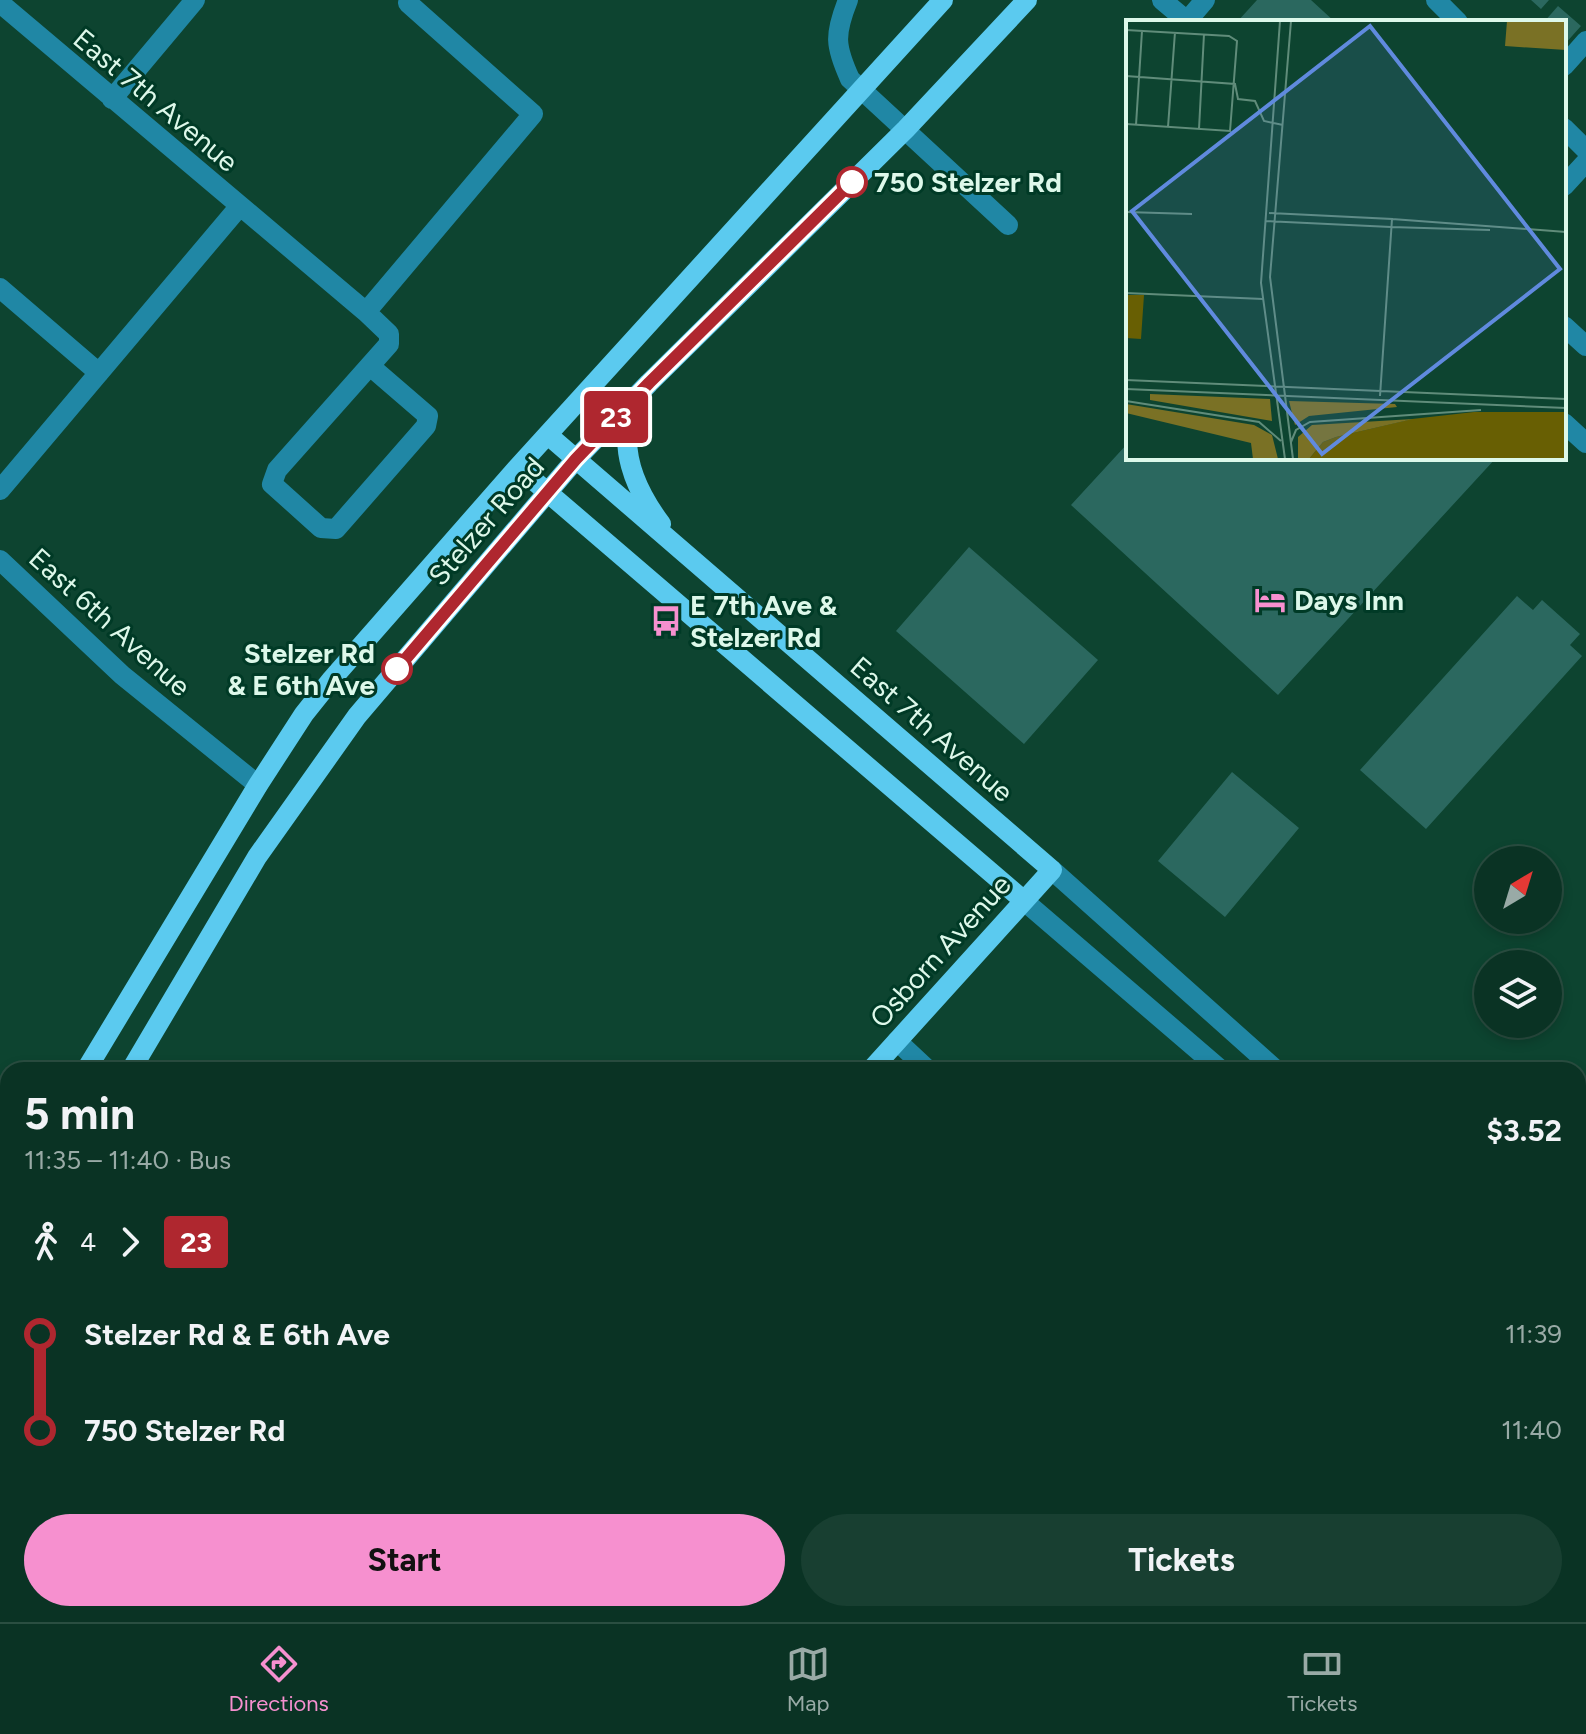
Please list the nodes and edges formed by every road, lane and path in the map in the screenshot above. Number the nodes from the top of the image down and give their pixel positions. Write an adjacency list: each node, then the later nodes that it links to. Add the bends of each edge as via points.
1 (195, 0): 16 (street)
2 (848, 0): 15 (street, via 838,25 838,53)
3 (943, 0): 15 (main road, Stelzer Road)
4 (1027, 0): 17 (main road, Stelzer Road)
5 (1162, 0): 10 (street)
6 (1205, 0): 11 (street)
7 (1436, 0): 12 (street)
8 (0, 3): 16 (street, East 7th Avenue)
9 (408, 3): 25 (street, via 533,114)
10 (1186, 20)
11 (1188, 20)
12 (1456, 20)
13 (1586, 41): 14 (street)
14 (1566, 64)
15 (861, 89): 17 (street); 32 (main road, Stelzer Road)
16 (112, 99): 22 (street, East 7th Avenue)
17 (906, 129): 23 (street); 30 (main road, Stelzer Road)
18 (1566, 130): 19 (street)
19 (1586, 150)
20 (1586, 162): 21 (street)
21 (1566, 184)
22 (239, 207): 25 (street, East 7th Avenue); 29 (street)
23 (1008, 225)
24 (0, 288): 29 (street)
25 (366, 312): 28 (street, East 7th Avenue, via 389,334 389,344)
26 (1566, 328): 27 (street)
27 (1586, 346)
28 (370, 366): 28 (street, via 277,470 272,484 321,528 336,529 426,426 428,416)
29 (99, 373): 36 (street)
30 (649, 383): 34 (main road, Stelzer Road); 39 (main road, via 628,420 629,459 655,516)
31 (1566, 425): 33 (street)
32 (548, 435): 34 (main road, East 7th Avenue); 35 (main road, Stelzer Road)
33 (1586, 443)
34 (576, 459): 37 (main road, Stelzer Road); 39 (main road, East 7th Avenue)
35 (518, 467): 37 (main road); 40 (main road, Stelzer Road, via 332,679)
36 (0, 490)
37 (547, 492): 42 (main road); 45 (main road, Stelzer Road, via 357,716 307,784 235,891)
38 (0, 560): 40 (street, East 6th Avenue, via 122,675)
39 (710, 576): 41 (main road, East 7th Avenue)
40 (258, 785): 44 (main road, Stelzer Road)
41 (1052, 870): 42 (main road, Osborn Avenue); 49 (street, East 7th Avenue)
42 (1023, 900): 43 (main road, Osborn Avenue); 48 (street)
43 (897, 1041): 46 (main road, Osborn Avenue); 47 (street)
44 (91, 1062)
45 (136, 1062)
46 (878, 1062)
47 (919, 1062)
48 (1212, 1062)
49 (1267, 1062)

